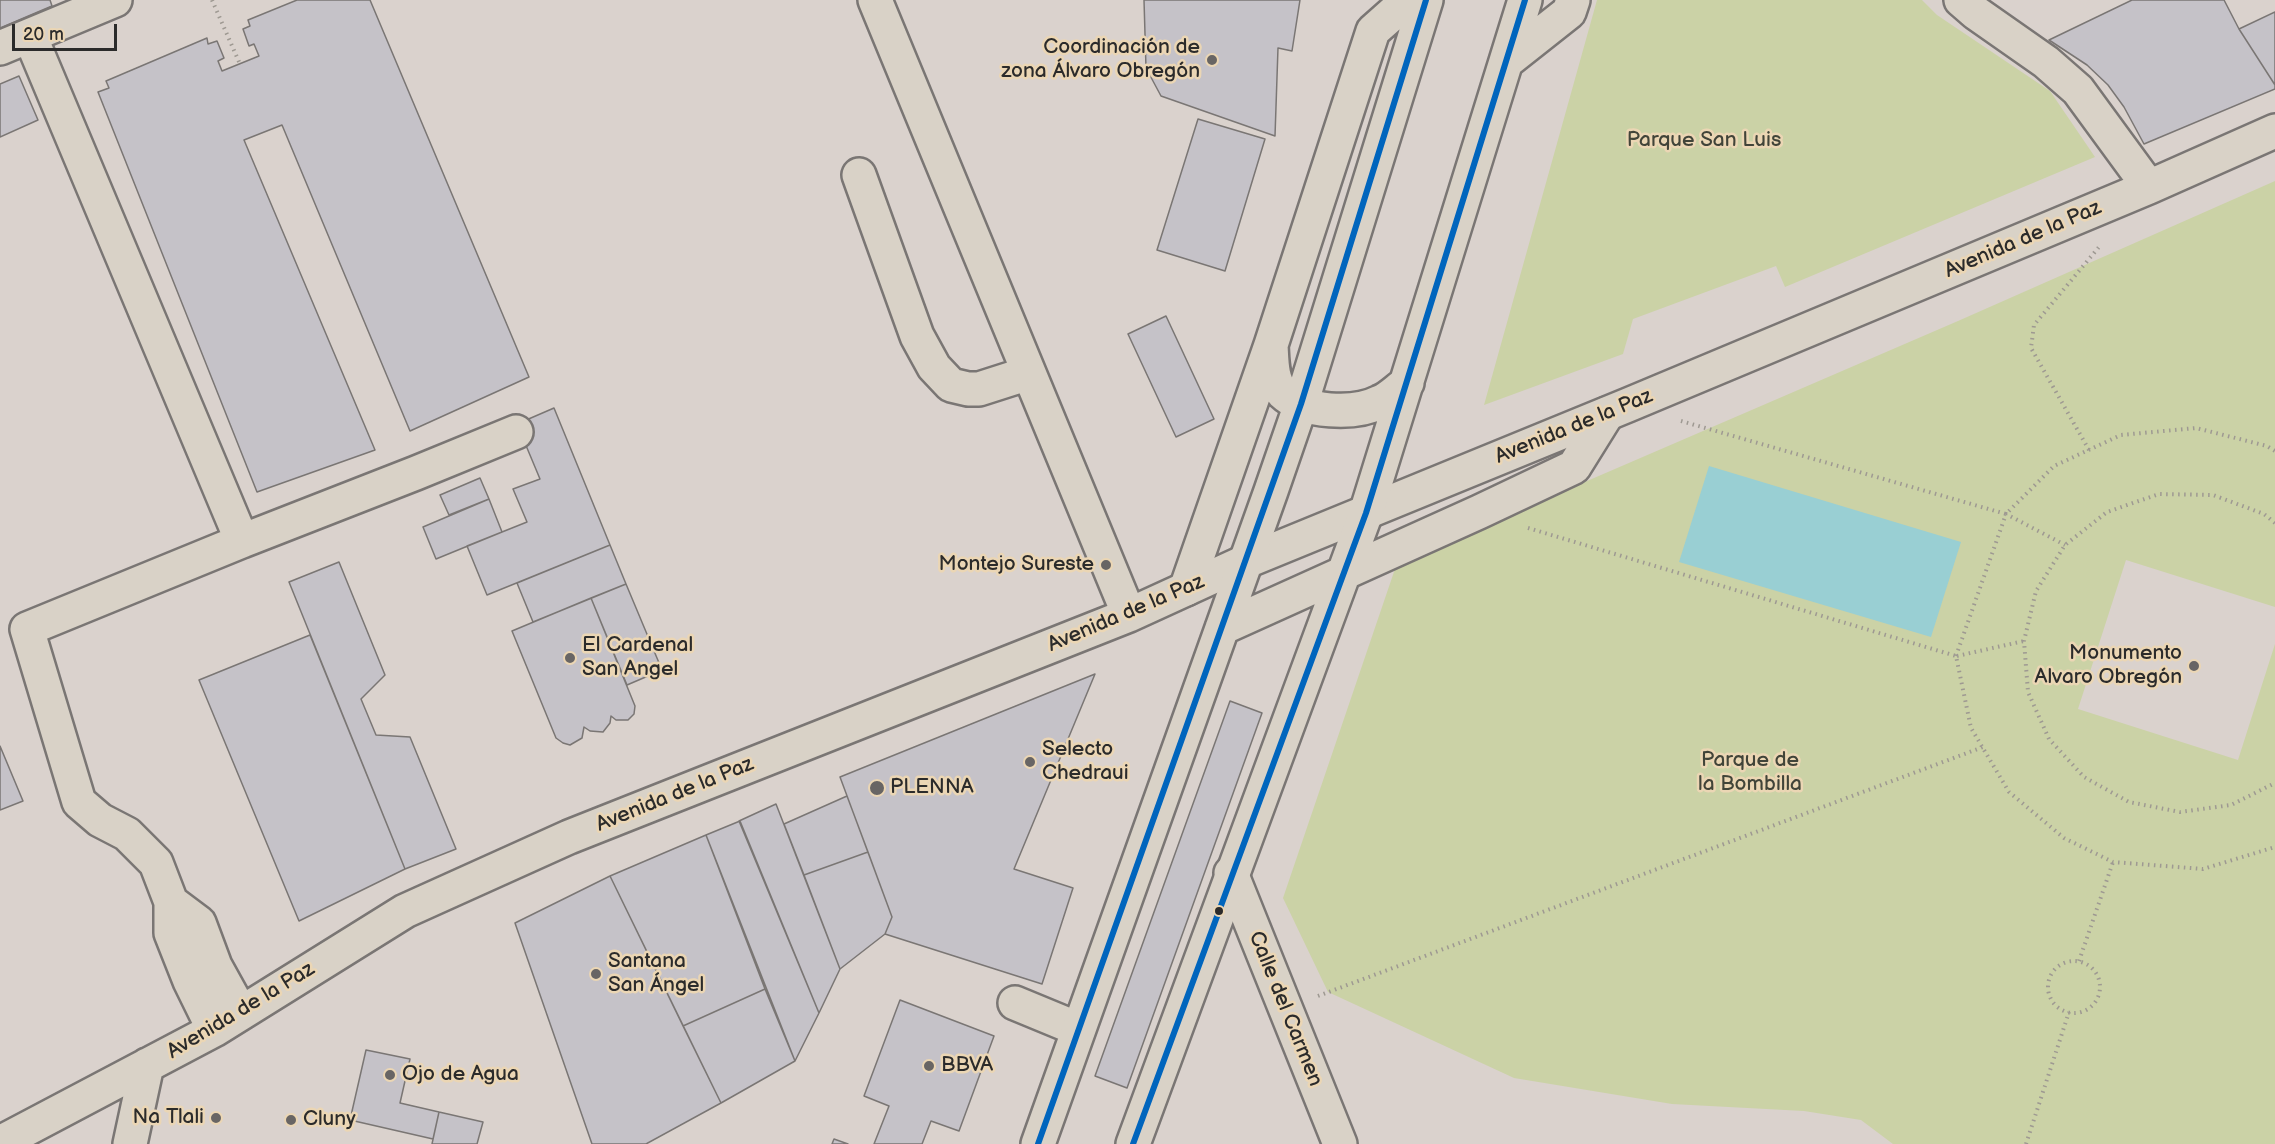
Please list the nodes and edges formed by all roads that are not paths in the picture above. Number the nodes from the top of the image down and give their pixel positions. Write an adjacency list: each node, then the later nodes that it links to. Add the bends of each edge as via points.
1 (115, 0): 10 (main road)
2 (875, 0): 17 (main road)
3 (1382, 0): 9 (main road)
4 (1408, 0): 9 (main road)
5 (1426, 0): 19 (main road)
6 (1525, 0): 12 (main road)
7 (1573, 0): 12 (main road, via 1569,12)
8 (1961, 0): 15 (main road, via 2078,90)
9 (1373, 31): 16 (main road)
10 (30, 36): 11 (main road); 23 (main road)
11 (0, 48)
12 (1507, 61): 18 (main road)
13 (2275, 130): 15 (main road, Avenida de la Paz)
14 (859, 175): 17 (main road, via 917,336 933,367 951,385 969,389)
15 (2149, 187): 20 (main road, Avenida de la Paz)
16 (1271, 345): 19 (main road, via 1273,372 1282,392); 26 (main road)
17 (1029, 373): 27 (main road)
18 (1407, 383): 19 (main road, via 1380,402 1358,408 1335,411); 22 (main road)
19 (1301, 404): 24 (main road)
20 (1617, 409): 22 (main road, Avenida de la Paz); 25 (main road, via 1574,467)
21 (516, 432): 23 (main road)
22 (1366, 513): 24 (main road, Avenida de la Paz); 25 (main road)
23 (242, 541): 30 (main road, via 27,630 79,802 100,820 127,834 156,863)
24 (1247, 561): 26 (main road, Avenida de la Paz); 28 (main road)
25 (1343, 573): 28 (main road); 29 (main road)
26 (1186, 589): 27 (main road, Avenida de la Paz)
27 (1129, 615): 32 (main road, Avenida de la Paz, via 569,837 405,911)
28 (1222, 628): 33 (main road)
29 (1231, 873): 39 (main road); 40 (main road, Calle del Carmen)
30 (171, 902): 32 (main road, via 199,923 215,966); 34 (main road, via 171,933)
31 (1015, 1003): 33 (main road)
32 (241, 1013): 34 (main road, Avenida de la Paz)
33 (1078, 1029): 38 (main road)
34 (214, 1030): 35 (main road, Avenida de la Paz)
35 (147, 1065): 36 (main road, Avenida de la Paz); 37 (main road)
36 (0, 1143)
37 (130, 1144)
38 (1038, 1144)
39 (1133, 1144)
40 (1340, 1144)

